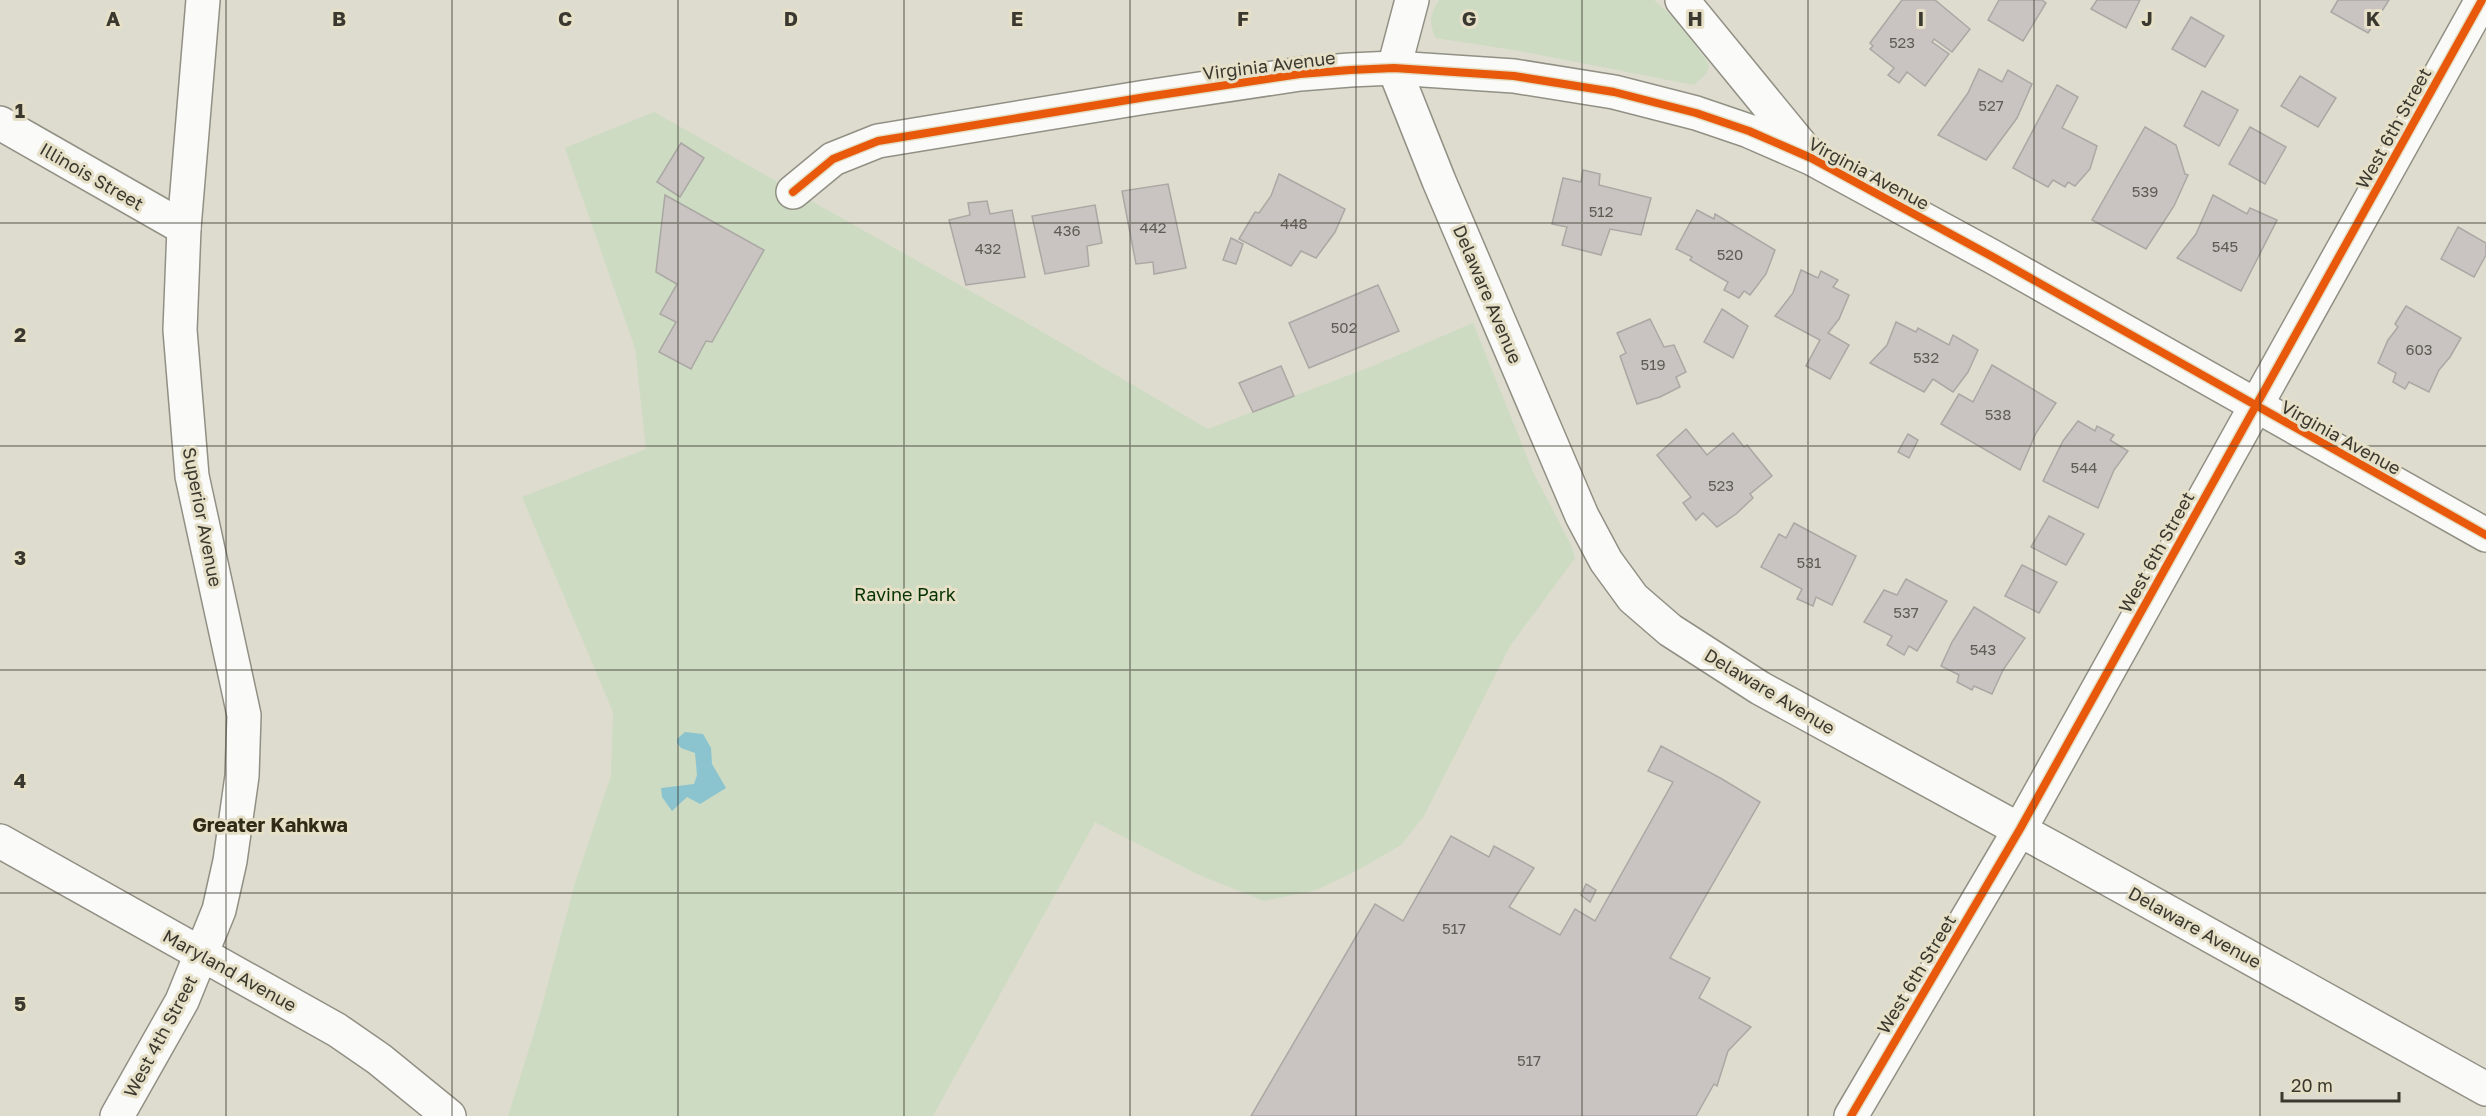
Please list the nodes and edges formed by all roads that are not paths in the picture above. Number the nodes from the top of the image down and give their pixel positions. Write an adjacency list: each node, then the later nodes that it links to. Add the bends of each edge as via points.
1 (203, 0): 9 (street, Superior Avenue)
2 (1412, 0): 5 (street)
3 (1682, 0): 7 (street)
4 (2482, 0): 10 (street, West 6th Street)
5 (1394, 68): 7 (street, Virginia Avenue, via 1514,75 1614,92 1696,113); 8 (street, Virginia Avenue, via 1300,74 878,141 833,159); 12 (street, Delaware Avenue, via 1582,516 1606,561 1633,598 1670,630 1760,688)
6 (0, 123): 9 (street, Illinois Street)
7 (1811, 158): 10 (street, Virginia Avenue)
8 (793, 192)
9 (184, 228): 14 (street, Superior Avenue, via 180,330 192,476 244,715 242,776 230,861 219,910)
10 (2255, 406): 11 (street, Virginia Avenue); 12 (street, West 6th Street)
11 (2486, 536)
12 (2019, 829): 15 (street, Delaware Avenue); 18 (street, West 6th Street)
13 (0, 841): 14 (street, Maryland Avenue)
14 (202, 954): 16 (street, West 4th Street, via 182,1001); 17 (street, Maryland Avenue, via 337,1030)
15 (2486, 1089)
16 (117, 1116)
17 (449, 1116)
18 (1851, 1116)

